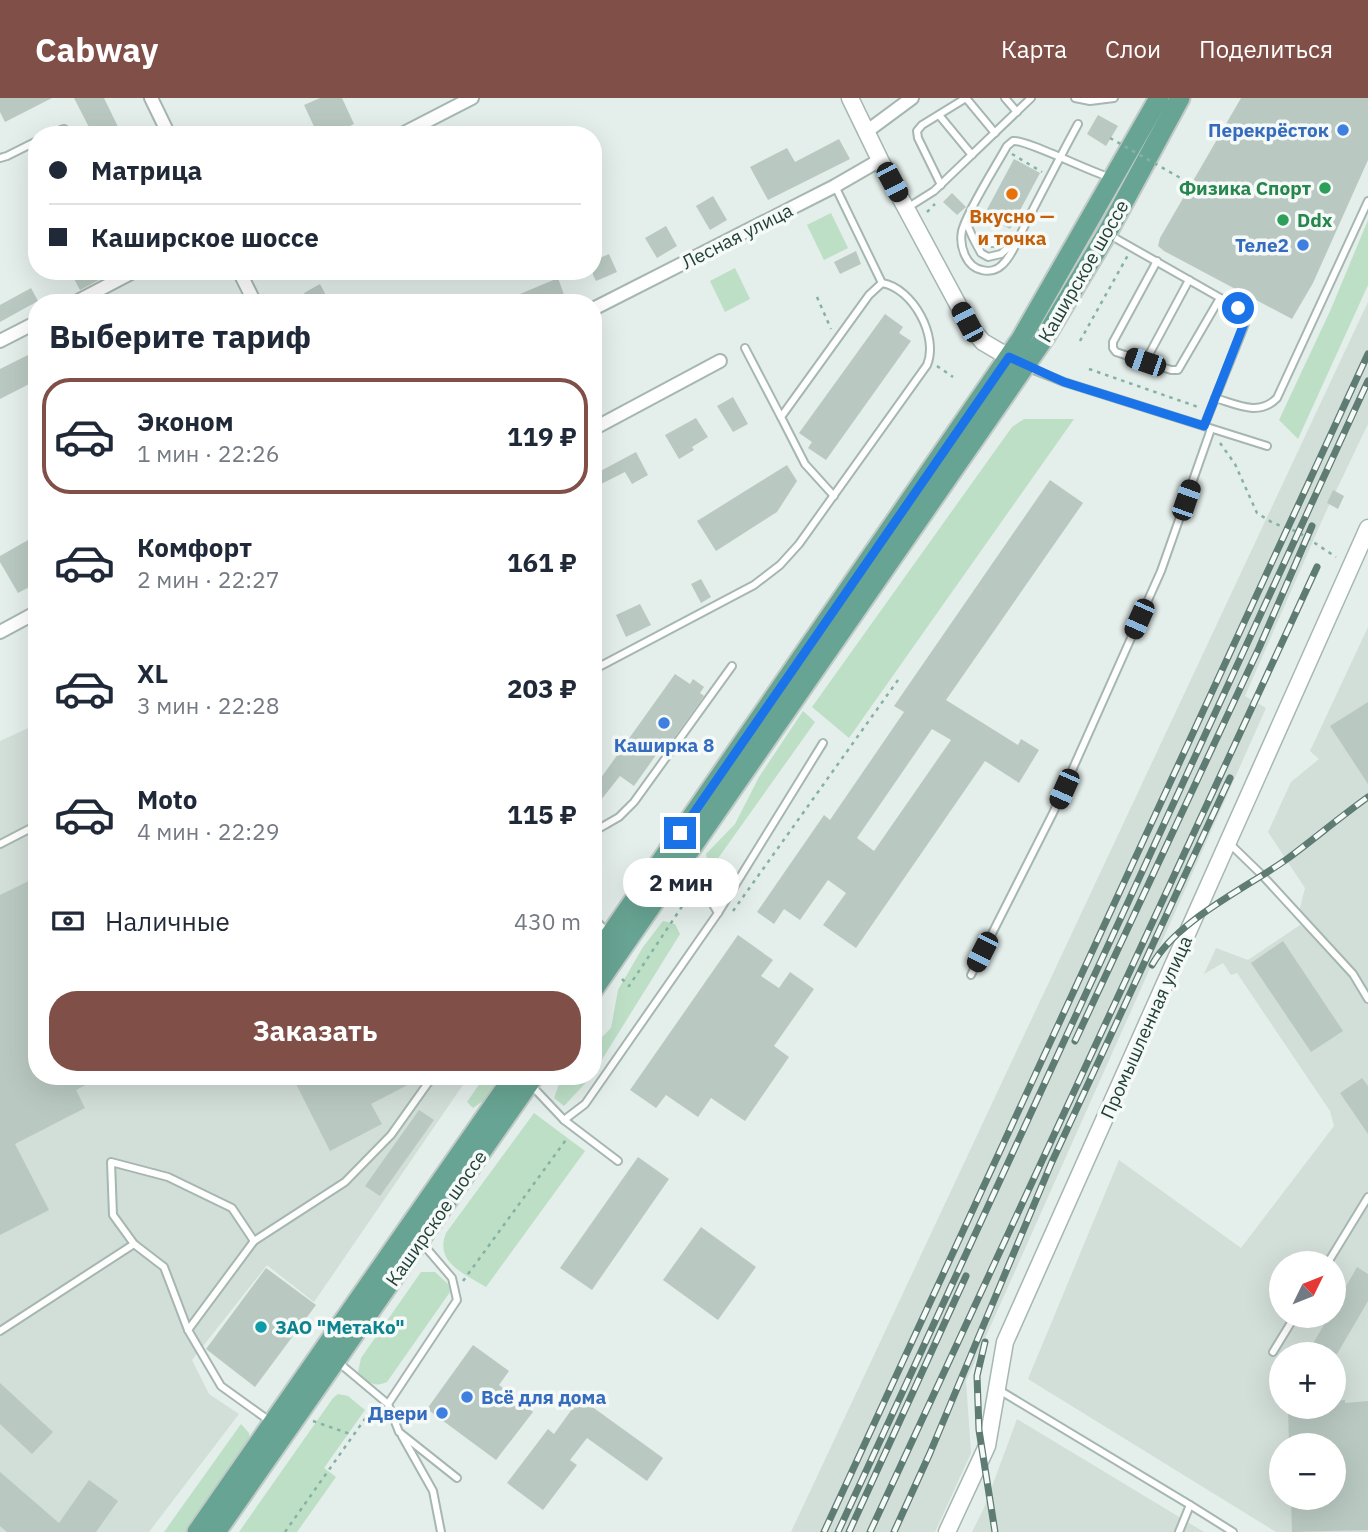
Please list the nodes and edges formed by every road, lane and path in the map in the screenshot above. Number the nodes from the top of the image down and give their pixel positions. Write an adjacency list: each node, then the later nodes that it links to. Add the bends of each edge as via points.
1 (150, 98): 15 (street)
2 (472, 98): 16 (street)
3 (850, 98): 17 (street)
4 (912, 98): 17 (street)
5 (966, 98): 13 (lane); 18 (lane)
6 (1005, 98): 12 (lane)
7 (1031, 98): 12 (lane)
8 (1075, 98): 9 (lane)
9 (1114, 98)
10 (1159, 98): 29 (main road, Каширское шоссе)
11 (1180, 98): 36 (main road, Каширское шоссе)
12 (1017, 112): 18 (lane)
13 (939, 115): 22 (lane); 31 (lane, via 917,133)
14 (1078, 124): 25 (lane)
15 (160, 126)
16 (418, 126)
17 (866, 132): 26 (street)
18 (995, 133): 22 (lane)
19 (1110, 138): 30 (path, bridge)
20 (28, 146): 24 (lane)
21 (1012, 154): 27 (path)
22 (972, 155): 31 (lane)
23 (1032, 155): 27 (path)
24 (0, 158)
25 (1060, 158): 29 (lane); 35 (lane, via 1021,140 1011,142); 38 (lane)
26 (880, 160): 32 (street, Лесная улица); 34 (street)
27 (1025, 161): 28 (path)
28 (1044, 175)
29 (1115, 179): 55 (main road, Каширское шоссе, via 1035,316)
30 (1191, 184)
31 (941, 185): 34 (lane)
32 (835, 186): 43 (lane); 47 (street, Лесная улица)
33 (1368, 201): 59 (lane, via 1277,398 1257,409)
34 (906, 209): 55 (street, via 970,327 983,342)
35 (966, 221): 37 (lane); 38 (lane, via 963,249 978,269 1000,267)
36 (1107, 233): 40 (lane); 55 (main road, Каширское шоссе, via 1052,326)
37 (973, 238): 38 (lane, via 989,244); 38 (lane, via 981,253 993,258)
38 (1018, 238)
39 (1128, 254): 51 (path)
40 (1157, 261): 42 (lane); 56 (lane, via 1113,344 1118,353)
41 (118, 280): 44 (street)
42 (1189, 280): 46 (lane); 56 (lane)
43 (882, 283): 49 (lane); 53 (lane, via 900,289 911,301 930,338)
44 (91, 294)
45 (817, 297): 49 (path)
46 (1220, 298): 56 (lane, via 1180,368); 59 (lane, via 1240,310 1245,321)
47 (602, 304)
48 (28, 327): 50 (street)
49 (836, 340): 61 (lane)
50 (0, 341)
51 (1080, 341)
52 (745, 348): 61 (lane)
53 (929, 360): 58 (path); 65 (lane)
54 (720, 361): 62 (street)
55 (1017, 362): 63 (lane); 77 (main road, Каширское шоссе); 81 (main road, Каширское шоссе)
56 (1145, 362)
57 (1089, 369): 60 (path)
58 (953, 377)
59 (1215, 398): 60 (lane)
60 (1210, 411): 63 (lane)
61 (781, 417): 65 (lane, via 810,470)
62 (602, 424)
63 (1207, 428): 64 (lane); 67 (path, via 1235,464 1257,513); 84 (lane, via 1156,583 1053,813)
64 (1267, 446)
65 (834, 496): 70 (lane, via 799,544 754,585)
66 (1368, 528): 75 (street, Промышленная улица)
67 (1336, 557)
68 (28, 617): 69 (street)
69 (0, 632)
70 (602, 665)
71 (732, 666): 73 (lane, via 635,802)
72 (823, 743): 79 (lane)
73 (602, 827)
74 (28, 830): 76 (lane)
75 (1228, 842): 86 (lane, via 1353,974); 103 (street, Промышленная улица, via 1005,1342)
76 (0, 844)
77 (677, 866): 78 (lane); 85 (main road, Каширское шоссе)
78 (699, 881): 79 (lane); 83 (path, via 629,986)
79 (718, 913): 87 (lane)
80 (602, 931): 81 (street)
81 (608, 937): 82 (main road, Каширское шоссе)
82 (602, 946)
83 (617, 974)
84 (971, 975)
85 (602, 977)
86 (1368, 999)
87 (602, 1080)
88 (427, 1085): 96 (lane, via 391,1135 345,1182)
89 (522, 1085): 97 (main road, Каширское шоссе)
90 (522, 1085): 105 (main road, Каширское шоссе)
91 (532, 1085): 93 (lane)
92 (598, 1085): 93 (lane, via 585,1104)
93 (564, 1120): 94 (lane)
94 (618, 1161)
95 (1368, 1197): 99 (lane)
96 (254, 1241): 98 (lane, via 232,1208 168,1177 111,1161 113,1215); 100 (lane)
97 (421, 1241): 102 (main road, Каширское шоссе); 104 (lane, via 452,1278 457,1300)
98 (134, 1244): 100 (lane, via 164,1267); 101 (lane)
99 (1335, 1251)
100 (188, 1330): 105 (lane, via 221,1385)
101 (0, 1331)
102 (337, 1360): 104 (lane); 110 (main road, Каширское шоссе)
103 (997, 1390): 108 (lane); 112 (street, Промышленная улица, via 987,1446)
104 (388, 1404): 106 (lane)
105 (272, 1423): 109 (main road, Каширское шоссе)
106 (399, 1432): 107 (lane); 111 (lane, via 433,1491)
107 (457, 1478)
108 (1191, 1505): 113 (lane); 114 (lane)
109 (197, 1532)
110 (216, 1532)
111 (441, 1532)
112 (947, 1532)
113 (1179, 1532)
114 (1233, 1532)

